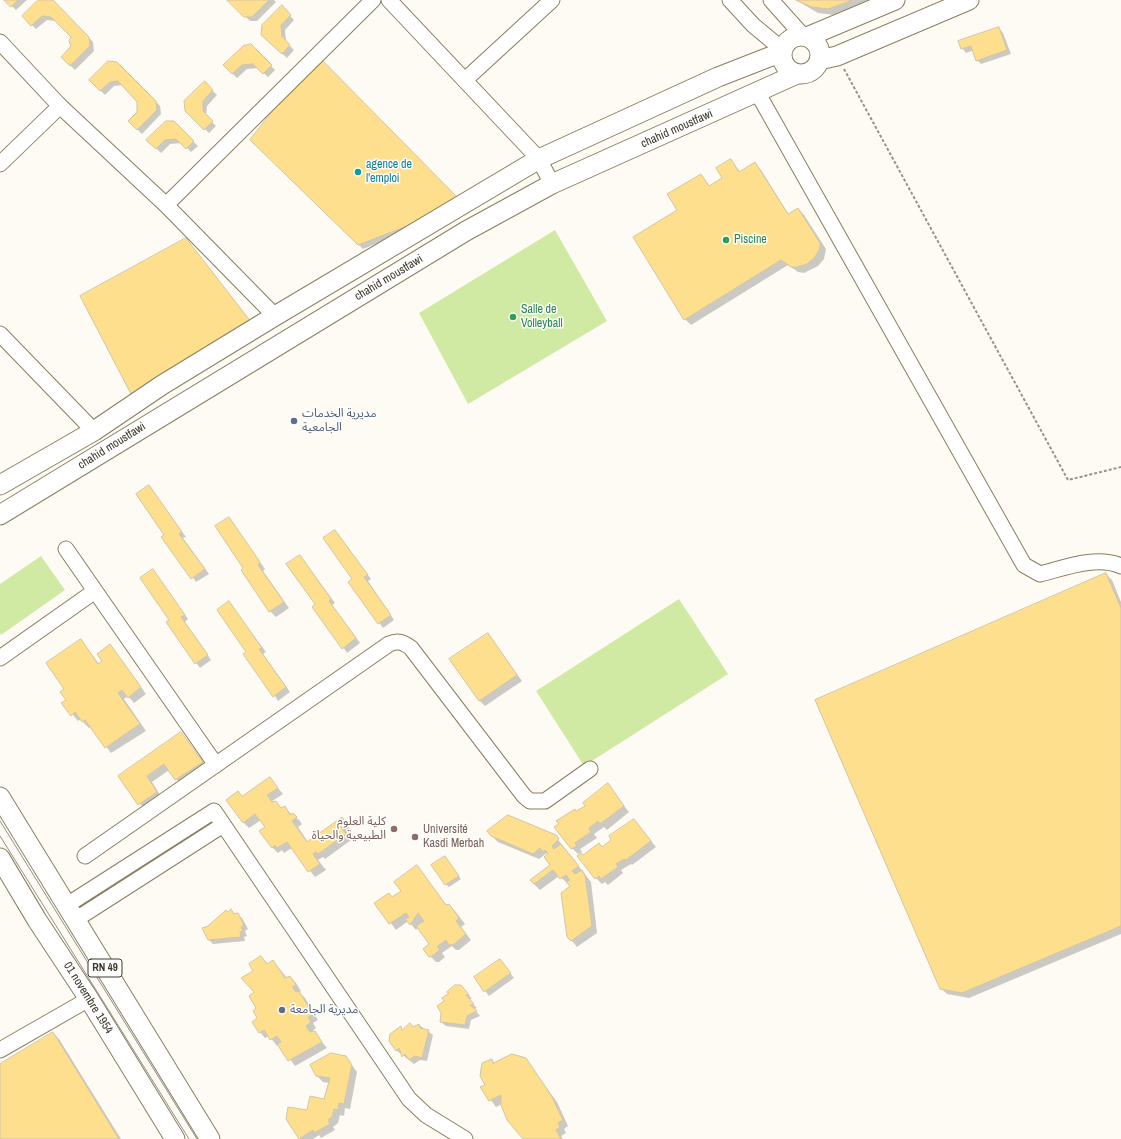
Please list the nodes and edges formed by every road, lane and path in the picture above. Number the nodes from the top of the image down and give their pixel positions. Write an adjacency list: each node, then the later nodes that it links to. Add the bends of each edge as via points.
1 (372, 0): 19 (street)
2 (389, 0): 13 (street)
3 (552, 0): 13 (street)
4 (730, 0): 10 (street)
5 (771, 0): 8 (street)
6 (895, 0): 8 (main road)
7 (969, 0): 11 (main road)
8 (805, 37): 10 (main road, via 788,41); 11 (main road, via 812,40)
9 (0, 42): 15 (street)
10 (782, 51): 12 (main road, via 784,64); 16 (main road, chahid moustfawi, via 718,77)
11 (828, 58): 12 (main road, via 809,73); 23 (path, via 1068,480)
12 (797, 74): 14 (main road, chahid moustfawi)
13 (465, 80): 16 (street)
14 (757, 92): 18 (main road, chahid moustfawi); 27 (street, via 1024,565 1040,574 1090,562)
15 (60, 106): 17 (street); 19 (street)
16 (539, 160): 18 (street); 20 (main road, chahid moustfawi)
17 (0, 164)
18 (552, 184): 25 (main road, chahid moustfawi, via 420,259)
19 (166, 205): 20 (street)
20 (275, 316): 22 (main road, chahid moustfawi, via 162,384)
21 (0, 334): 22 (street)
22 (94, 431): 24 (main road, chahid moustfawi)
23 (1121, 467)
24 (0, 485)
25 (0, 515)
26 (66, 549): 28 (street)
27 (1121, 566)
28 (95, 591): 29 (street); 30 (street)
29 (0, 658)
30 (216, 765): 31 (street, via 396,641 404,642 411,648 530,801 545,801); 34 (street)
31 (590, 769)
32 (0, 797): 36 (main road, RN 49)
33 (223, 825): 36 (street); 36 (street, via 214,812); 43 (street, via 409,1099 426,1116)
34 (85, 856)
35 (0, 858): 37 (main road, 01 novembre 1954 / RN 49)
36 (71, 913): 39 (main road, RN 49)
37 (89, 999): 38 (street); 40 (main road, 01 novembre 1954 / RN 49)
38 (0, 1050)
39 (177, 1086): 40 (main road); 42 (main road, RN 49)
40 (152, 1101): 41 (main road, 01 novembre 1954 / RN 49)
41 (175, 1139)
42 (210, 1139)
43 (465, 1139)

